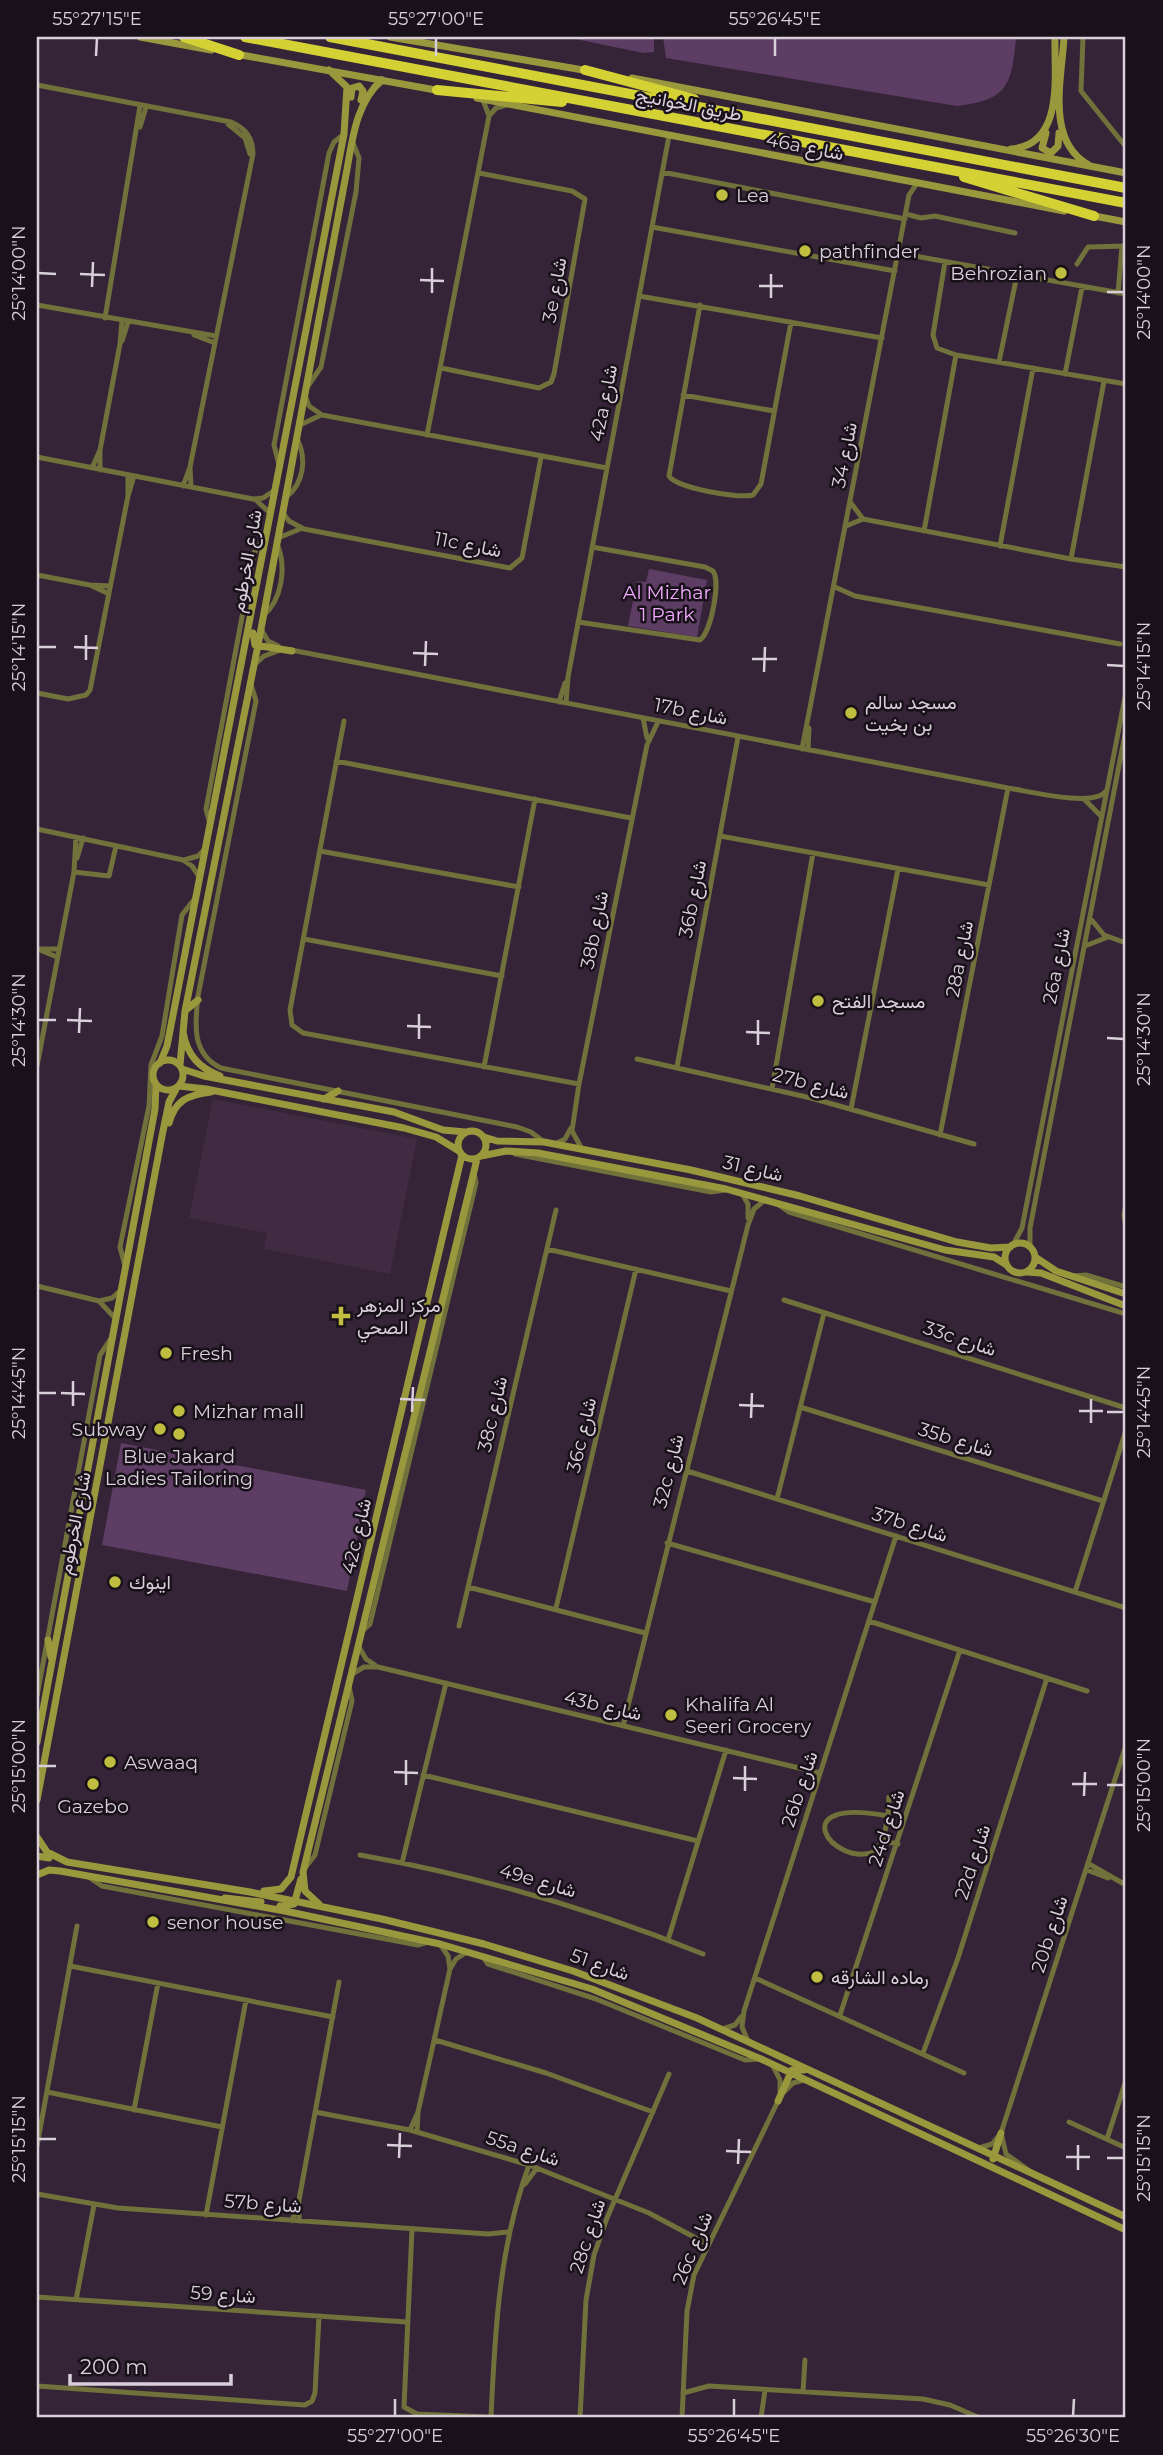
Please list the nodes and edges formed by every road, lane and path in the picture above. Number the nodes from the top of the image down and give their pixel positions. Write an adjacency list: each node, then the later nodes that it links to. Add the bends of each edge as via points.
1 (140, 37): 9 (street, 46a شارع)
2 (184, 37): 9 (highway)
3 (245, 37): 16 (highway, طريق الخوانيج)
4 (330, 37): 22 (highway, طريق الخوانيج)
5 (390, 37): 10 (street)
6 (1055, 37): 24 (street)
7 (1064, 37): 23 (street)
8 (1083, 37): 28 (street, via 1081,91)
9 (239, 55): 11 (street, 46a شارع)
10 (584, 70): 22 (highway); 29 (street)
11 (328, 71): 12 (street, 46a شارع); 19 (street, شارع الخرطوم, via 347,87)
12 (382, 80): 14 (street, 46a شارع); 20 (street, شارع الخرطوم, via 365,97)
13 (37, 85): 18 (street)
14 (437, 90): 15 (street, 46a شارع); 16 (highway, via 555,103)
15 (481, 99): 17 (street, 46a شارع); 21 (street)
16 (572, 100): 31 (highway, طريق الخوانيج)
17 (511, 104): 21 (street, via 496,108); 26 (street, 46a شارع)
18 (144, 107): 59 (street); 63 (street, via 236,124 252,144)
19 (347, 111): 20 (street, via 351,90 359,86 363,91); 25 (street, شارع الخرطوم)
20 (359, 115): 27 (street, شارع الخرطوم)
21 (489, 116): 32 (street)
22 (758, 118): 37 (highway, طريق الخوانيج)
23 (1060, 121): 24 (street, via 1058,146 1049,153 1042,147); 30 (street, via 1067,146)
24 (1050, 123): 29 (street, via 1029,145)
25 (344, 134): 57 (street, شارع الخرطوم); 82 (street, via 331,147 327,167 274,445)
26 (669, 136): 33 (street, 42a شارع); 35 (street, 46a شارع)
27 (353, 143): 62 (street, شارع الخرطوم); 72 (street, via 359,158 356,192 321,367)
28 (1126, 147)
29 (1001, 149): 30 (street)
30 (1096, 168): 34 (street)
31 (954, 171): 39 (highway, طريق الخوانيج); 41 (highway, via 976,182)
32 (479, 173): 67 (street); 67 (street, 3e شارع, via 572,191 585,199 554,374 551,382 540,388)
33 (662, 173): 40 (street); 43 (street, 42a شارع)
34 (1126, 173)
35 (905, 179): 36 (street, 46a شارع); 38 (street, شارع 34)
36 (918, 182): 38 (street, شارع 34); 41 (street, 46a شارع)
37 (1126, 188)
38 (909, 195): 40 (street, شارع 34)
39 (1126, 203)
40 (905, 216): 44 (street, via 939,217); 46 (street, شارع 34)
41 (1094, 216): 42 (street, 46a شارع)
42 (1126, 222)
43 (652, 227): 49 (street); 52 (street, 42a شارع)
44 (1015, 233)
45 (1124, 246): 48 (street, via 1088,247); 53 (street)
46 (898, 253): 47 (street); 49 (street, شارع 34)
47 (945, 262): 50 (street); 65 (street, via 934,344)
48 (1076, 264)
49 (895, 271): 64 (street, شارع 34)
50 (1017, 275): 51 (street); 66 (street)
51 (1082, 287): 53 (street); 69 (street)
52 (640, 293): 55 (street); 85 (street, 42a شارع)
53 (1118, 293): 54 (street)
54 (1126, 294)
55 (700, 305): 61 (street); 73 (street)
56 (38, 306): 58 (street); 59 (street)
57 (310, 306): 62 (street, via 316,310); 82 (street, شارع الخرطوم)
58 (37, 314)
59 (101, 318): 60 (street)
60 (125, 322): 63 (street); 78 (street)
61 (791, 322): 64 (street); 74 (street)
62 (317, 333): 72 (street, شارع الخرطوم)
63 (215, 340): 81 (street)
64 (882, 340): 91 (street, شارع 34)
65 (956, 355): 66 (street); 97 (street)
66 (999, 362): 68 (street)
67 (441, 368): 77 (street)
68 (1033, 368): 69 (street); 100 (street)
69 (1065, 374): 70 (street)
70 (1104, 381): 71 (street); 102 (street)
71 (1126, 384)
72 (306, 392): 75 (street, via 313,410); 76 (street, شارع الخرطوم)
73 (682, 395): 74 (street); 74 (street, via 670,480 740,497 753,495 761,484)
74 (774, 411)
75 (322, 415): 76 (street); 77 (street)
76 (299, 426): 92 (street, شارع الخرطوم)
77 (427, 435): 80 (street)
78 (100, 450): 83 (street); 84 (street)
79 (37, 457): 83 (street)
80 (541, 457): 85 (street); 96 (street, 11c شارع, via 522,558 510,568)
81 (190, 467): 87 (street); 88 (street)
82 (280, 467): 89 (street, شارع الخرطوم)
83 (92, 468): 84 (street)
84 (100, 470): 86 (street)
85 (606, 470): 101 (street, 42a شارع)
86 (131, 476): 87 (street); 107 (street)
87 (183, 485): 88 (street)
88 (191, 487): 90 (street)
89 (276, 489): 90 (street); 93 (street, شارع الخرطوم)
90 (253, 499): 93 (street)
91 (851, 503): 94 (street); 95 (street, شارع 34)
92 (283, 513): 96 (street, 11c شارع); 99 (street, شارع الخرطوم)
93 (271, 514): 98 (street, شارع الخرطوم)
94 (863, 519): 95 (street); 97 (street)
95 (846, 526): 108 (street, شارع 34)
96 (304, 529): 99 (street, 11c شارع, via 292,530)
97 (924, 531): 100 (street)
98 (268, 532): 105 (street, شارع الخرطوم); 136 (street, via 254,553 206,809)
99 (278, 541): 111 (street, شارع الخرطوم)
100 (1000, 546): 102 (street)
101 (592, 547): 110 (street, 42a شارع); 110 (street, via 705,567 718,579 708,631 700,639)
102 (1071, 559): 103 (street)
103 (1126, 567)
104 (37, 575): 106 (street)
105 (260, 577): 113 (street, via 252,640); 136 (street, شارع الخرطوم)
106 (90, 585): 107 (street); 109 (street)
107 (110, 586): 109 (street)
108 (835, 587): 112 (street, via 855,596); 128 (street, شارع 34)
109 (109, 594): 120 (street, via 86,695 68,699)
110 (578, 620): 121 (street, 42a شارع)
111 (261, 629): 113 (street, شارع الخرطوم); 114 (street, 17b شارع, via 272,643)
112 (1120, 644)
113 (258, 645): 114 (street); 115 (street, شارع الخرطوم)
114 (292, 651): 115 (street, 17b شارع, via 269,653); 121 (street, 17b شارع)
115 (253, 666): 117 (street, شارع الخرطوم)
116 (1126, 667): 118 (street)
117 (250, 679): 160 (street, via 256,701); 161 (street, شارع الخرطوم)
118 (1126, 681)
119 (1126, 692): 131 (street, 26a شارع)
120 (37, 693)
121 (562, 703): 122 (street, 17b شارع)
122 (643, 718): 124 (street, 17b شارع); 127 (street, 38b شارع)
123 (344, 721): 129 (street)
124 (658, 722): 126 (street, 17b شارع); 127 (street, 38b شارع)
125 (1126, 729): 151 (street, 26a شارع)
126 (738, 737): 128 (street, 17b شارع); 138 (street, 36b شارع)
127 (647, 745): 134 (street, 38b شارع)
128 (805, 749): 130 (street, 17b شارع)
129 (336, 761): 132 (street); 142 (street)
130 (1008, 788): 133 (street, 17b شارع); 148 (street, 28a شارع)
131 (1106, 791): 133 (street); 135 (street, 26a شارع)
132 (535, 799): 134 (street); 149 (street)
133 (1086, 800): 135 (street)
134 (631, 817): 171 (street, 38b شارع)
135 (1101, 817): 199 (street, 26a شارع, via 1022,1228)
136 (210, 825): 141 (street, شارع الخرطوم)
137 (37, 829): 139 (street)
138 (720, 836): 143 (street); 168 (street, 36b شارع)
139 (80, 837): 140 (street); 146 (street)
140 (116, 845): 144 (street); 146 (street, via 109,876)
141 (205, 849): 144 (street); 147 (street, شارع الخرطوم)
142 (320, 851): 149 (street); 153 (street)
143 (813, 853): 145 (street); 173 (street)
144 (183, 860): 147 (street)
145 (898, 869): 148 (street); 177 (street)
146 (74, 872): 157 (street)
147 (200, 878): 150 (street, شارع الخرطوم)
148 (989, 885): 182 (street, 28a شارع)
149 (519, 887): 159 (street)
150 (196, 897): 164 (street, شارع الخرطوم); 181 (street, via 182,915 162,1036 151,1065)
151 (1090, 917): 152 (street); 155 (street, 26a شارع)
152 (1108, 937): 154 (street); 155 (street)
153 (304, 939): 159 (street); 167 (street, via 290,1010 292,1025 303,1033)
154 (1126, 943)
155 (1084, 946): 200 (street, 26a شارع)
156 (37, 949): 157 (street); 158 (street)
157 (59, 949): 158 (street)
158 (57, 957): 165 (street)
159 (502, 976): 167 (street)
160 (198, 1000): 161 (street); 175 (street, via 195,1038 215,1065)
161 (185, 1011): 162 (street, شارع الخرطوم)
162 (182, 1027): 166 (street, شارع الخرطوم); 169 (street, via 188,1051 199,1064)
163 (637, 1059): 168 (street, 27b شارع)
164 (160, 1063): 166 (street, via 170,1060); 170 (street, via 154,1070)
165 (37, 1066)
166 (181, 1067): 169 (street); 172 (street, via 183,1078)
167 (484, 1067): 171 (street)
168 (677, 1067): 173 (street, 27b شارع)
169 (238, 1082): 176 (street)
170 (156, 1084): 172 (street, via 165,1090); 178 (street, شارع الخرطوم)
171 (579, 1084): 179 (street, 38b شارع)
172 (177, 1087): 174 (street); 183 (street, شارع الخرطوم)
173 (772, 1089): 177 (street, 27b شارع)
174 (219, 1091): 183 (street, via 183,1098); 188 (street, via 404,1128 436,1137)
175 (338, 1091): 176 (street); 185 (street, via 517,1127)
176 (324, 1099): 180 (street)
177 (851, 1109): 182 (street, 27b شارع)
178 (153, 1121): 181 (street); 205 (street, شارع الخرطوم)
179 (573, 1122): 185 (street, via 565,1139); 187 (street, 38b شارع, via 573,1138)
180 (465, 1132): 184 (street, via 476,1131); 188 (street, via 459,1140)
181 (143, 1135): 205 (street, via 120,1247)
182 (940, 1135): 186 (street, 27b شارع)
183 (162, 1136): 247 (street, شارع الخرطوم)
184 (484, 1137): 185 (street, شارع 31); 189 (street, via 486,1147)
185 (548, 1143): 187 (street, شارع 31)
186 (975, 1144)
187 (582, 1149): 199 (street, شارع 31, via 800,1196 965,1244 996,1249)
188 (461, 1153): 189 (street); 192 (street, 42c شارع)
189 (479, 1157): 190 (street, 42c شارع); 191 (street, شارع 31, via 506,1151 558,1156)
190 (472, 1167): 193 (street, 42c شارع); 235 (street, via 476,1183 370,1624)
191 (740, 1192): 194 (street, شارع 31); 197 (street, 32c شارع, via 748,1204)
192 (454, 1195): 193 (street); 259 (street, 42c شارع)
193 (465, 1199): 235 (street, 42c شارع)
194 (770, 1200): 197 (street, 32c شارع, via 756,1206); 203 (street, شارع 31, via 936,1248 993,1257); 217 (street, via 789,1212)
195 (1126, 1204): 198 (street)
196 (556, 1210): 201 (street, 38c شارع)
197 (748, 1225): 211 (street, 32c شارع)
198 (1126, 1227)
199 (1011, 1246): 200 (street); 203 (street)
200 (1030, 1247): 202 (street)
201 (547, 1249): 204 (street); 228 (street, 38c شارع)
202 (1035, 1256): 206 (street); 207 (street)
203 (1005, 1264): 206 (street, via 1013,1272)
204 (636, 1269): 211 (street); 231 (street, 36c شارع)
205 (126, 1270): 210 (street, شارع الخرطوم)
206 (1027, 1272): 215 (street)
207 (1072, 1276): 209 (street, via 1086,1275); 212 (street)
208 (37, 1286): 214 (street)
209 (1126, 1287)
210 (121, 1289): 214 (street, via 112,1298); 218 (street, شارع الخرطوم)
211 (731, 1291): 223 (street, 32c شارع)
212 (1126, 1294)
213 (784, 1300): 216 (street, 33c شارع)
214 (99, 1301): 218 (street)
215 (1126, 1306)
216 (824, 1313): 220 (street); 221 (street, 33c شارع)
217 (1126, 1314)
218 (116, 1318): 219 (street, شارع الخرطوم)
219 (114, 1334): 237 (street, via 100,1355); 240 (street, شارع الخرطوم)
220 (800, 1407): 224 (street); 225 (street, 35b شارع)
221 (1126, 1408)
222 (1126, 1430): 225 (street)
223 (684, 1470): 224 (street, 37b شارع); 227 (street, 32c شارع)
224 (777, 1499): 226 (street, 37b شارع)
225 (1103, 1502): 229 (street)
226 (896, 1536): 229 (street, 37b شارع); 230 (street, 26b شارع)
227 (667, 1543): 230 (street); 236 (street, 32c شارع)
228 (468, 1587): 231 (street); 234 (street, 38c شارع)
229 (1074, 1592): 232 (street, 37b شارع)
230 (875, 1602): 233 (street, 26b شارع)
231 (556, 1608): 236 (street)
232 (1126, 1608)
233 (869, 1621): 239 (street); 254 (street, 26b شارع)
234 (459, 1626)
235 (362, 1631): 238 (street, 42c شارع)
236 (645, 1633): 250 (street, 32c شارع)
237 (48, 1640): 240 (street); 249 (street)
238 (358, 1646): 241 (street); 242 (street, 42c شارع)
239 (960, 1650): 243 (street); 263 (street, 24d شارع)
240 (52, 1660): 246 (street, شارع الخرطوم)
241 (378, 1667): 242 (street, 43b شارع, via 364,1667); 244 (street, 43b شارع)
242 (352, 1674): 245 (street, 42c شارع)
243 (1047, 1678): 248 (street); 298 (street, 22d شارع)
244 (446, 1683): 250 (street, 43b شارع); 255 (street)
245 (349, 1686): 264 (street, 42c شارع); 272 (street, via 352,1701 315,1856)
246 (47, 1689): 247 (street); 251 (street, شارع الخرطوم)
247 (58, 1691): 257 (street, شارع الخرطوم)
248 (1087, 1691)
249 (37, 1696)
250 (622, 1726): 253 (street, 43b شارع)
251 (37, 1742)
252 (1126, 1745): 270 (street, 20b شارع)
253 (726, 1750): 254 (street, 43b شارع); 261 (street)
254 (820, 1773): 288 (street, 26b شارع)
255 (423, 1775): 261 (street); 268 (street)
256 (889, 1797): 258 (street)
257 (37, 1800)
258 (888, 1816): 262 (street); 262 (street, via 848,1811 830,1816 825,1825 830,1842 855,1854 874,1852)
259 (300, 1829): 264 (street, via 301,1846); 276 (street, 42c شارع, via 287,1884 273,1892)
260 (37, 1837): 267 (street, شارع 51, via 44,1849)
261 (698, 1841): 281 (street)
262 (883, 1841): 263 (street)
263 (898, 1844): 293 (street, 24d شارع)
264 (310, 1847): 272 (street, 42c شارع)
265 (360, 1855): 268 (street, 49e شارع)
266 (37, 1856): 267 (street)
267 (67, 1862): 276 (street, شارع 51)
268 (402, 1863): 281 (street, 49e شارع, via 529,1893)
269 (37, 1867): 271 (street)
270 (1088, 1867): 275 (street); 314 (street, 20b شارع)
271 (49, 1870): 273 (street, شارع 51); 274 (street, شارع 51)
272 (304, 1870): 278 (street, 42c شارع); 279 (street, via 308,1897)
273 (84, 1874): 277 (street, شارع 51); 282 (street, via 102,1886 418,1945)
274 (37, 1875)
275 (1124, 1883)
276 (250, 1892): 278 (street, شارع 51)
277 (221, 1900): 278 (street, via 234,1896 287,1906); 282 (street, شارع 51)
278 (296, 1901): 279 (street, شارع 51)
279 (328, 1909): 295 (street, شارع 51, via 424,1928 533,1958 623,1988)
280 (77, 1926): 286 (street)
281 (668, 1940): 285 (street, 49e شارع)
282 (429, 1942): 283 (street, شارع 51)
283 (440, 1944): 284 (street, شارع 51); 287 (street)
284 (468, 1951): 287 (street); 299 (street, شارع 51, via 625,2001)
285 (703, 1954)
286 (70, 1966): 290 (street); 305 (street)
287 (450, 1969): 296 (street)
288 (755, 1978): 292 (street, 26b شارع); 293 (street)
289 (339, 1982): 294 (street)
290 (158, 1983): 291 (street); 309 (street)
291 (246, 2000): 294 (street); 312 (street)
292 (744, 2011): 295 (street, via 735,2025); 297 (street, 26b شارع, via 742,2028)
293 (840, 2015): 298 (street)
294 (332, 2017): 308 (street)
295 (722, 2029): 297 (street, شارع 51)
296 (435, 2040): 310 (street); 313 (street)
297 (748, 2041): 306 (street, شارع 51)
298 (923, 2053): 301 (street)
299 (772, 2064): 300 (street, شارع 51); 307 (street, via 781,2084)
300 (790, 2073): 303 (street, شارع 51); 306 (street, via 800,2068); 307 (street)
301 (964, 2073)
302 (669, 2074): 310 (street, 28c شارع)
303 (804, 2080): 307 (street, 26c شارع, via 790,2084); 315 (street, شارع 51)
304 (1126, 2080): 316 (street)
305 (47, 2092): 309 (street); 317 (street)
306 (869, 2096): 318 (street, شارع 51)
307 (778, 2101): 334 (street, 26c شارع)
308 (316, 2109): 313 (street, 55a شارع); 330 (street)
309 (134, 2110): 312 (street)
310 (653, 2112): 326 (street, 28c شارع)
311 (1069, 2122): 316 (street)
312 (222, 2127): 328 (street)
313 (414, 2131): 321 (street, 55a شارع)
314 (1002, 2133): 318 (street, via 992,2144); 320 (street); 323 (street, via 1006,2154)
315 (932, 2139): 320 (street, via 942,2138 989,2161); 332 (street, شارع 51)
316 (1107, 2139): 319 (street)
317 (37, 2146)
318 (979, 2148): 320 (street, شارع 51)
319 (1126, 2148)
320 (995, 2156): 323 (street, شارع 51)
321 (529, 2165): 322 (street, 55a شارع); 324 (street)
322 (537, 2168): 324 (street); 326 (street, 55a شارع)
323 (1031, 2173): 329 (street, شارع 51)
324 (525, 2184): 333 (street)
325 (37, 2194): 327 (street, 57b شارع)
326 (616, 2198): 334 (street, 55a شارع); 346 (street, 28c شارع, via 598,2242 587,2290)
327 (94, 2205): 328 (street, 57b شارع); 336 (street)
328 (206, 2215): 330 (street, 57b شارع)
329 (1126, 2217)
330 (296, 2221): 331 (street, 57b شارع)
331 (412, 2228): 333 (street, 57b شارع); 338 (street)
332 (1126, 2230)
333 (508, 2236): 344 (street, via 496,2305)
334 (708, 2242): 343 (street, 26c شارع, via 688,2299)
335 (37, 2297): 336 (street, شارع 59)
336 (76, 2300): 337 (street, شارع 59)
337 (319, 2316): 338 (street, شارع 59); 340 (street, via 315,2393 305,2405)
338 (407, 2322): 344 (street, via 404,2407 414,2414)
339 (805, 2360): 342 (street)
340 (37, 2386)
341 (765, 2390): 342 (street); 343 (street, via 706,2386); 348 (street)
342 (803, 2392): 349 (street, via 923,2399)
343 (683, 2393): 347 (street, 26c شارع)
344 (491, 2417): 345 (street)
345 (510, 2418)
346 (580, 2418)
347 (682, 2418)
348 (761, 2418)
349 (980, 2418)

